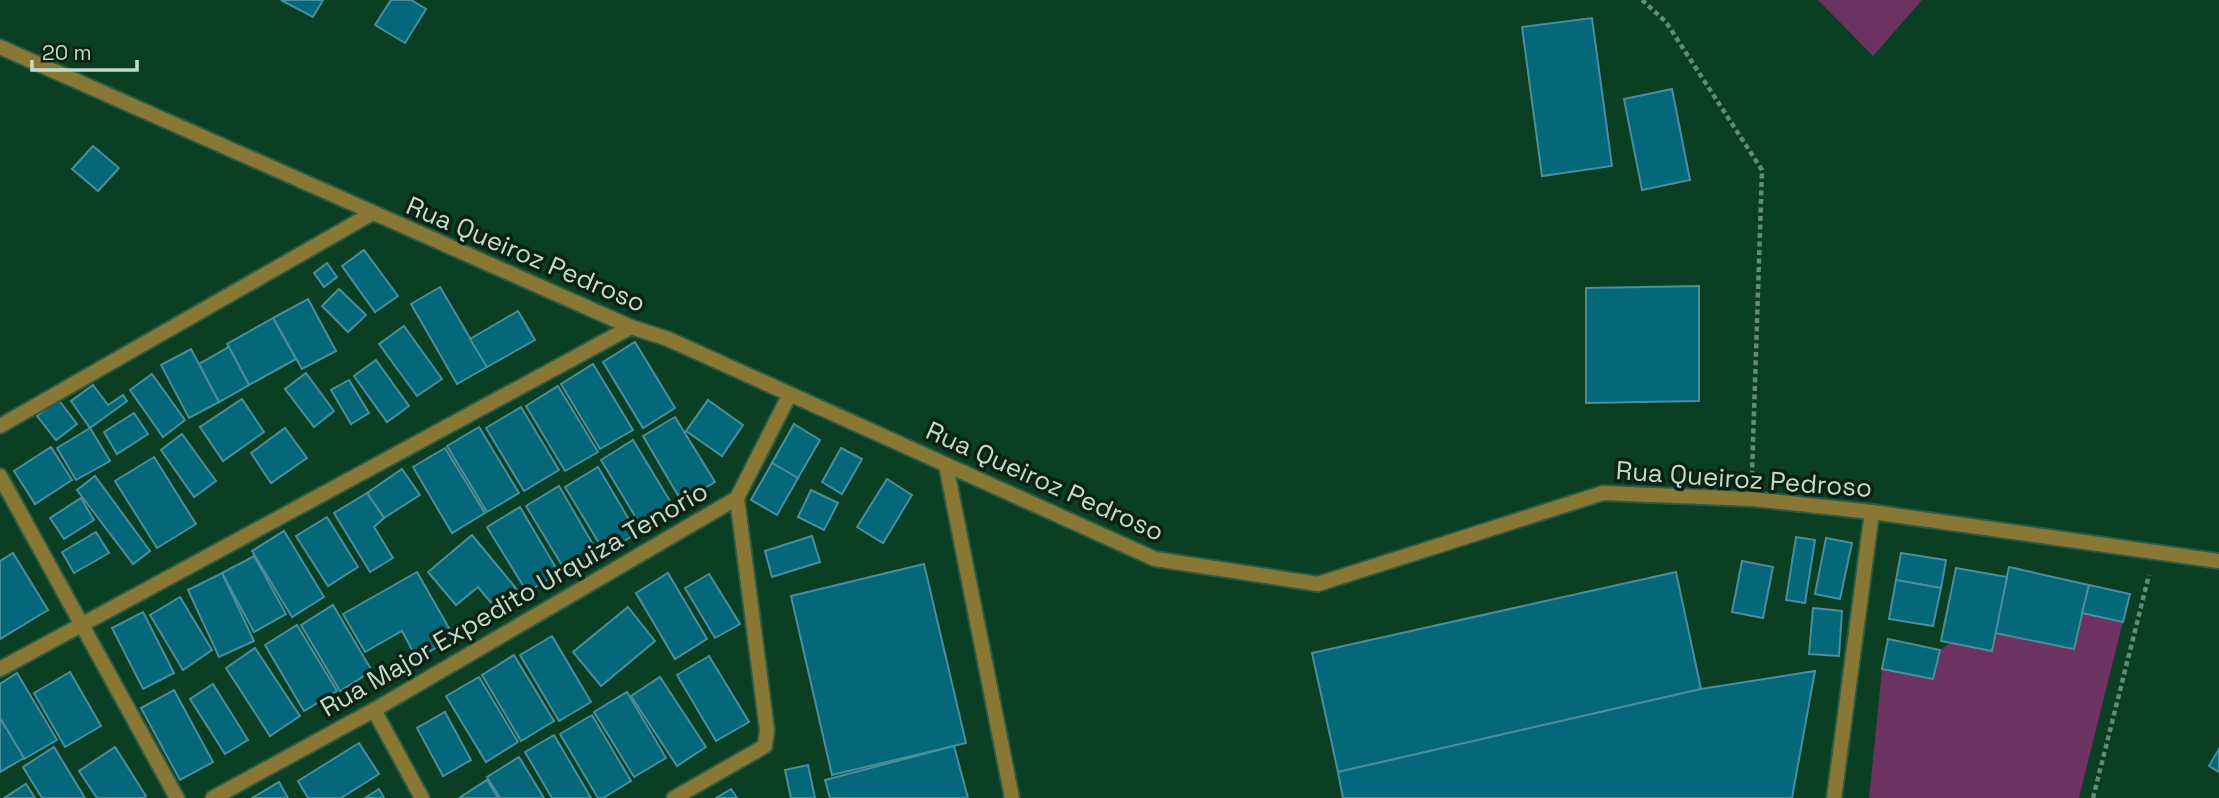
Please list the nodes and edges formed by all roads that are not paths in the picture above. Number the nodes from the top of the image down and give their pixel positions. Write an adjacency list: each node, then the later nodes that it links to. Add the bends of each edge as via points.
1 (0, 47): 2 (street, Rua Queiroz Pedroso)
2 (371, 214): 3 (street, Rua Queiroz Pedroso); 5 (street)
3 (631, 327): 4 (street, Rua Queiroz Pedroso); 11 (street)
4 (790, 394): 6 (street, Rua Queiroz Pedroso); 8 (street, Rua Major Expedito Urquiza Tenorio)
5 (0, 426)
6 (946, 465): 9 (street, Rua Queiroz Pedroso, via 1155,559 1318,584 1603,493 1752,499); 18 (street)
7 (0, 476): 11 (street)
8 (737, 498): 13 (street, Rua Major Expedito Urquiza Tenorio); 17 (street, via 767,730 765,746)
9 (1872, 512): 10 (street, Rua Queiroz Pedroso); 19 (street)
10 (2219, 561)
11 (81, 625): 12 (street); 14 (street)
12 (0, 669)
13 (374, 710): 15 (street, Rua Major Expedito Urquiza Tenorio); 16 (street)
14 (177, 798)
15 (213, 798)
16 (422, 798)
17 (674, 798)
18 (1012, 798)
19 (1834, 798)

